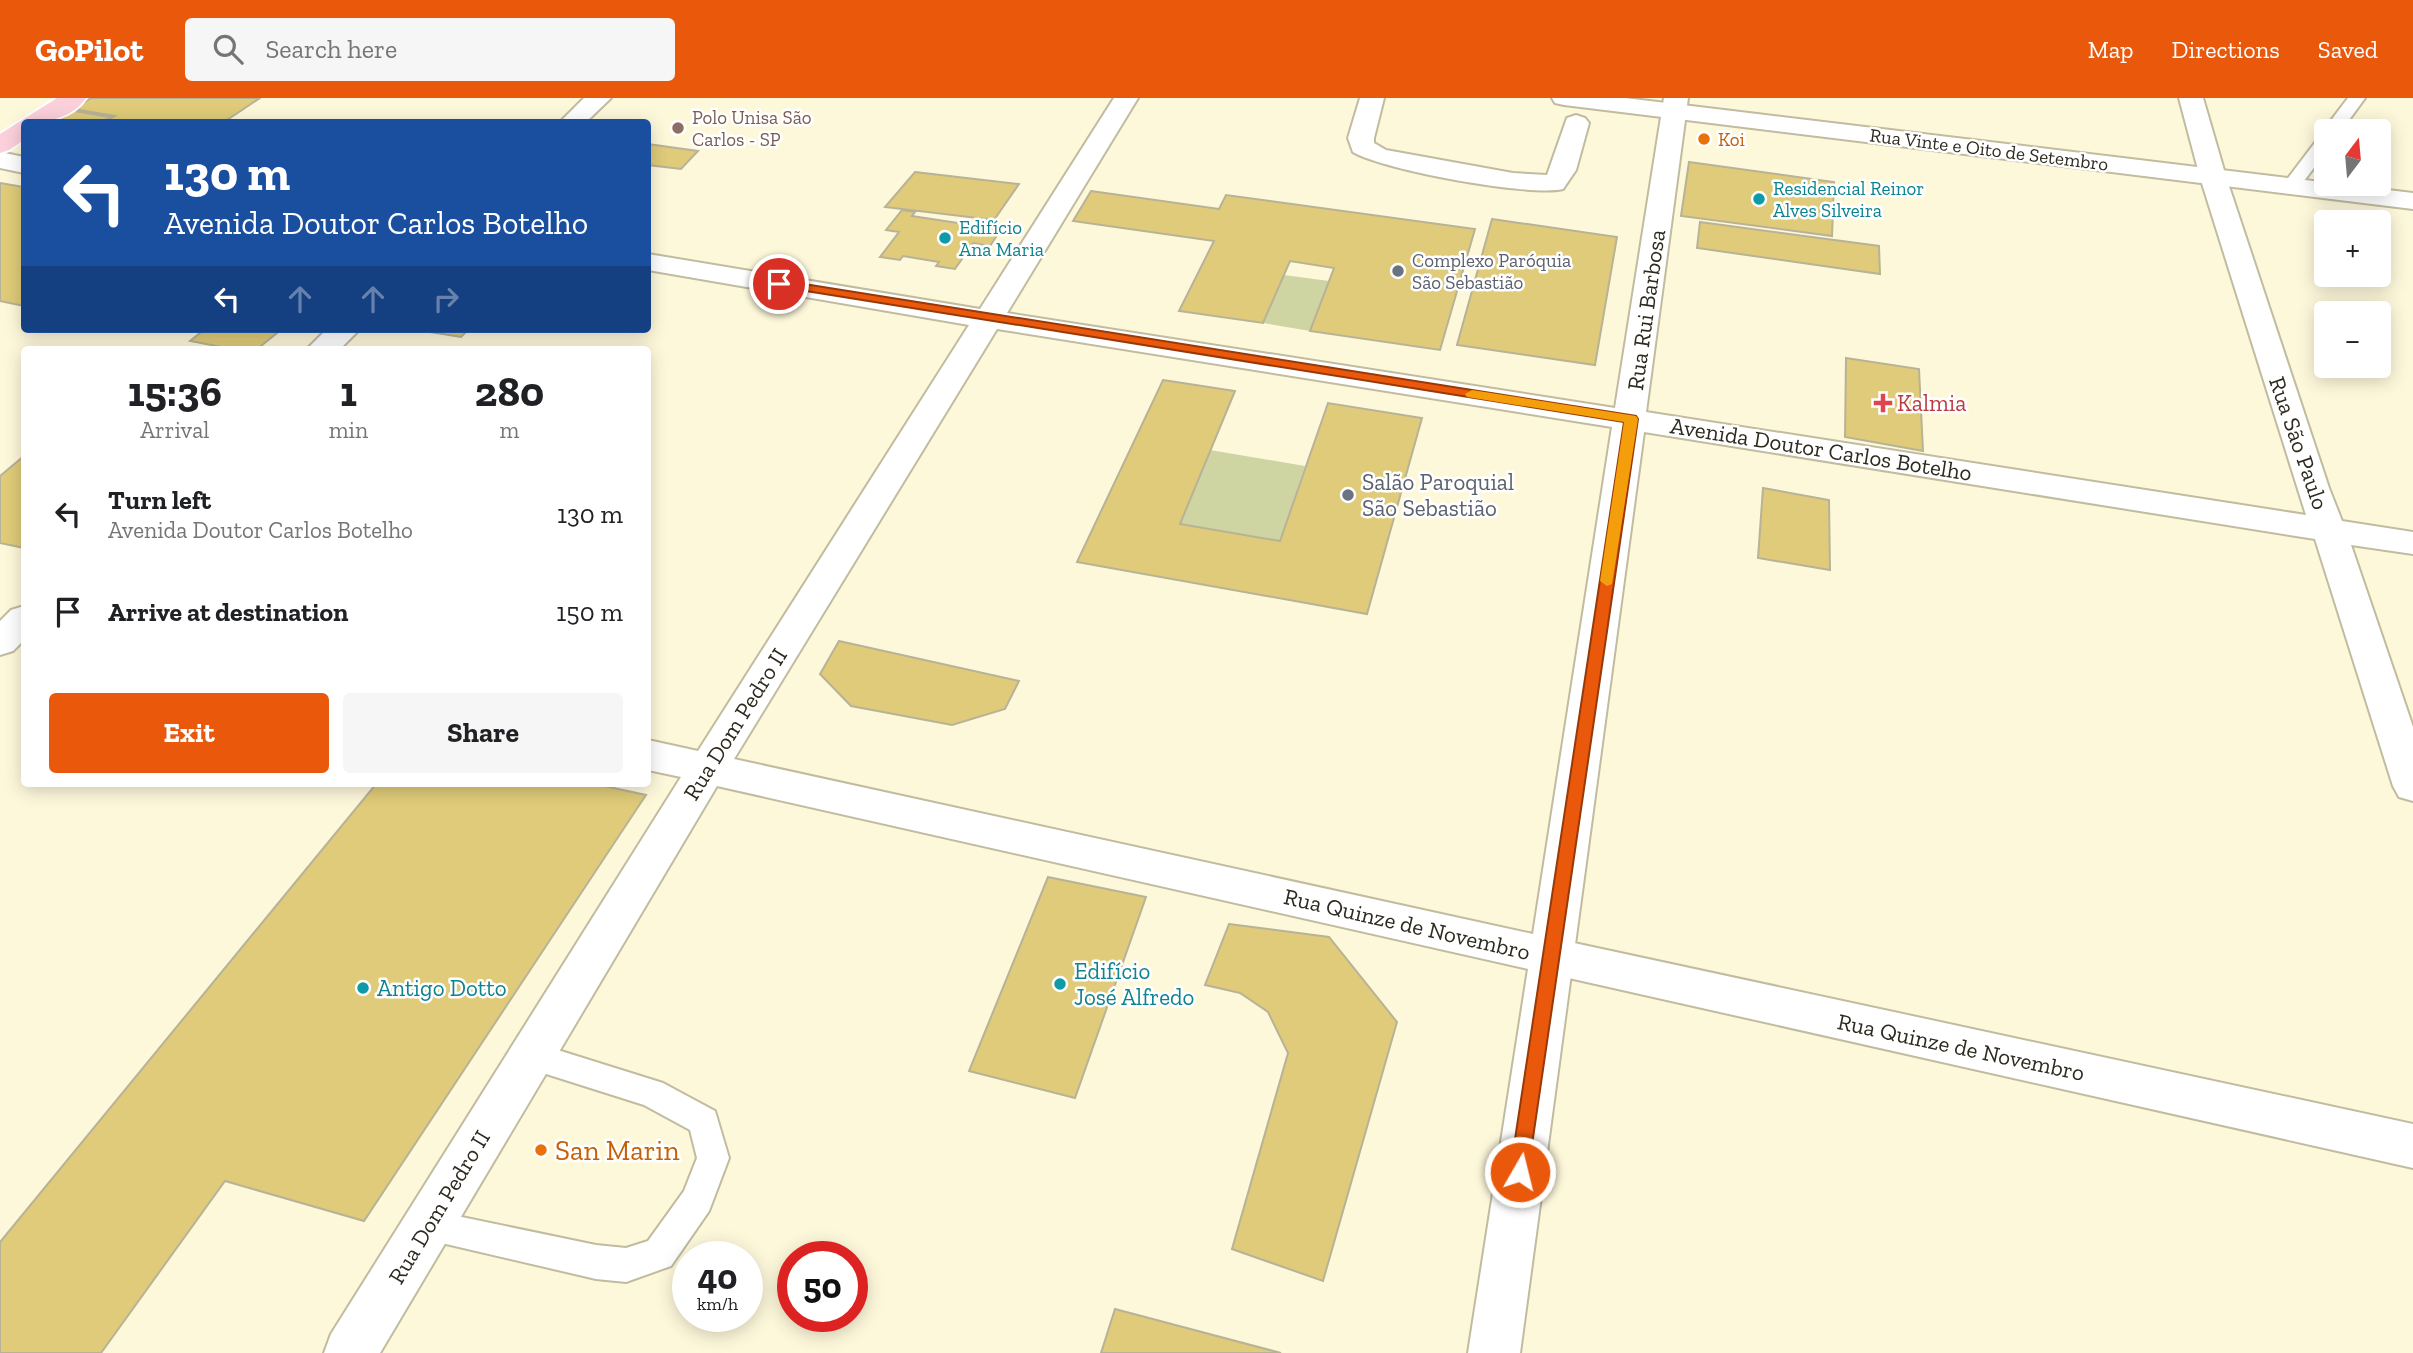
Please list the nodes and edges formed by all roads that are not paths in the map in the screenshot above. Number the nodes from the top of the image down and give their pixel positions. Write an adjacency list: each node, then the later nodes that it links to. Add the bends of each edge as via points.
1 (74, 98): 9 (main road)
2 (599, 98): 10 (main road)
3 (1126, 98): 22 (main road, Rua Dom Pedro II)
4 (1372, 98): 12 (main road, via 1362,148 1378,156 1513,181 1554,183 1563,170)
5 (1564, 98): 8 (main road, Rua Vinte e Oito de Setembro)
6 (2191, 98): 18 (main road, Rua São Paulo)
7 (2357, 98): 11 (lane)
8 (1675, 104): 18 (main road, Rua Vinte e Oito de Setembro); 25 (main road, Rua Rui Barbosa)
9 (40, 119)
10 (575, 119)
11 (2341, 119)
12 (1576, 123)
13 (21, 131): 14 (main road)
14 (0, 145)
15 (2314, 156): 19 (lane)
16 (0, 160): 17 (main road)
17 (21, 164)
18 (2213, 177): 19 (main road, Rua Vinte e Oito de Setembro); 26 (main road, Rua São Paulo)
19 (2291, 186): 20 (main road, Rua Vinte e Oito de Setembro)
20 (2413, 201)
21 (651, 263): 22 (main road, Avenida Doutor Carlos Botelho)
22 (989, 319): 25 (main road, Avenida Doutor Carlos Botelho); 33 (main road, Rua Dom Pedro II)
23 (340, 333): 24 (main road)
24 (326, 346)
25 (1631, 419): 26 (main road, Avenida Doutor Carlos Botelho); 35 (main road, Rua Rui Barbosa)
26 (2329, 530): 27 (main road, Avenida Doutor Carlos Botelho); 34 (main road, Rua São Paulo)
27 (2413, 543)
28 (0, 608): 29 (main road)
29 (21, 613)
30 (21, 622): 31 (main road)
31 (0, 642)
32 (651, 756): 33 (main road, Rua Quinze de Novembro)
33 (707, 769): 35 (main road, Rua Quinze de Novembro); 36 (main road, Rua Dom Pedro II)
34 (2413, 786)
35 (1551, 956): 37 (main road, Rua Quinze de Novembro); 40 (main road, Rua Rui Barbosa)
36 (532, 1056): 38 (main road, Rua Dom Pedro II); 38 (lane, via 652,1093 704,1121 713,1158 697,1200 659,1254 626,1265)
37 (2413, 1146)
38 (428, 1226): 39 (main road, Rua Dom Pedro II)
39 (350, 1353)
40 (1494, 1353)

